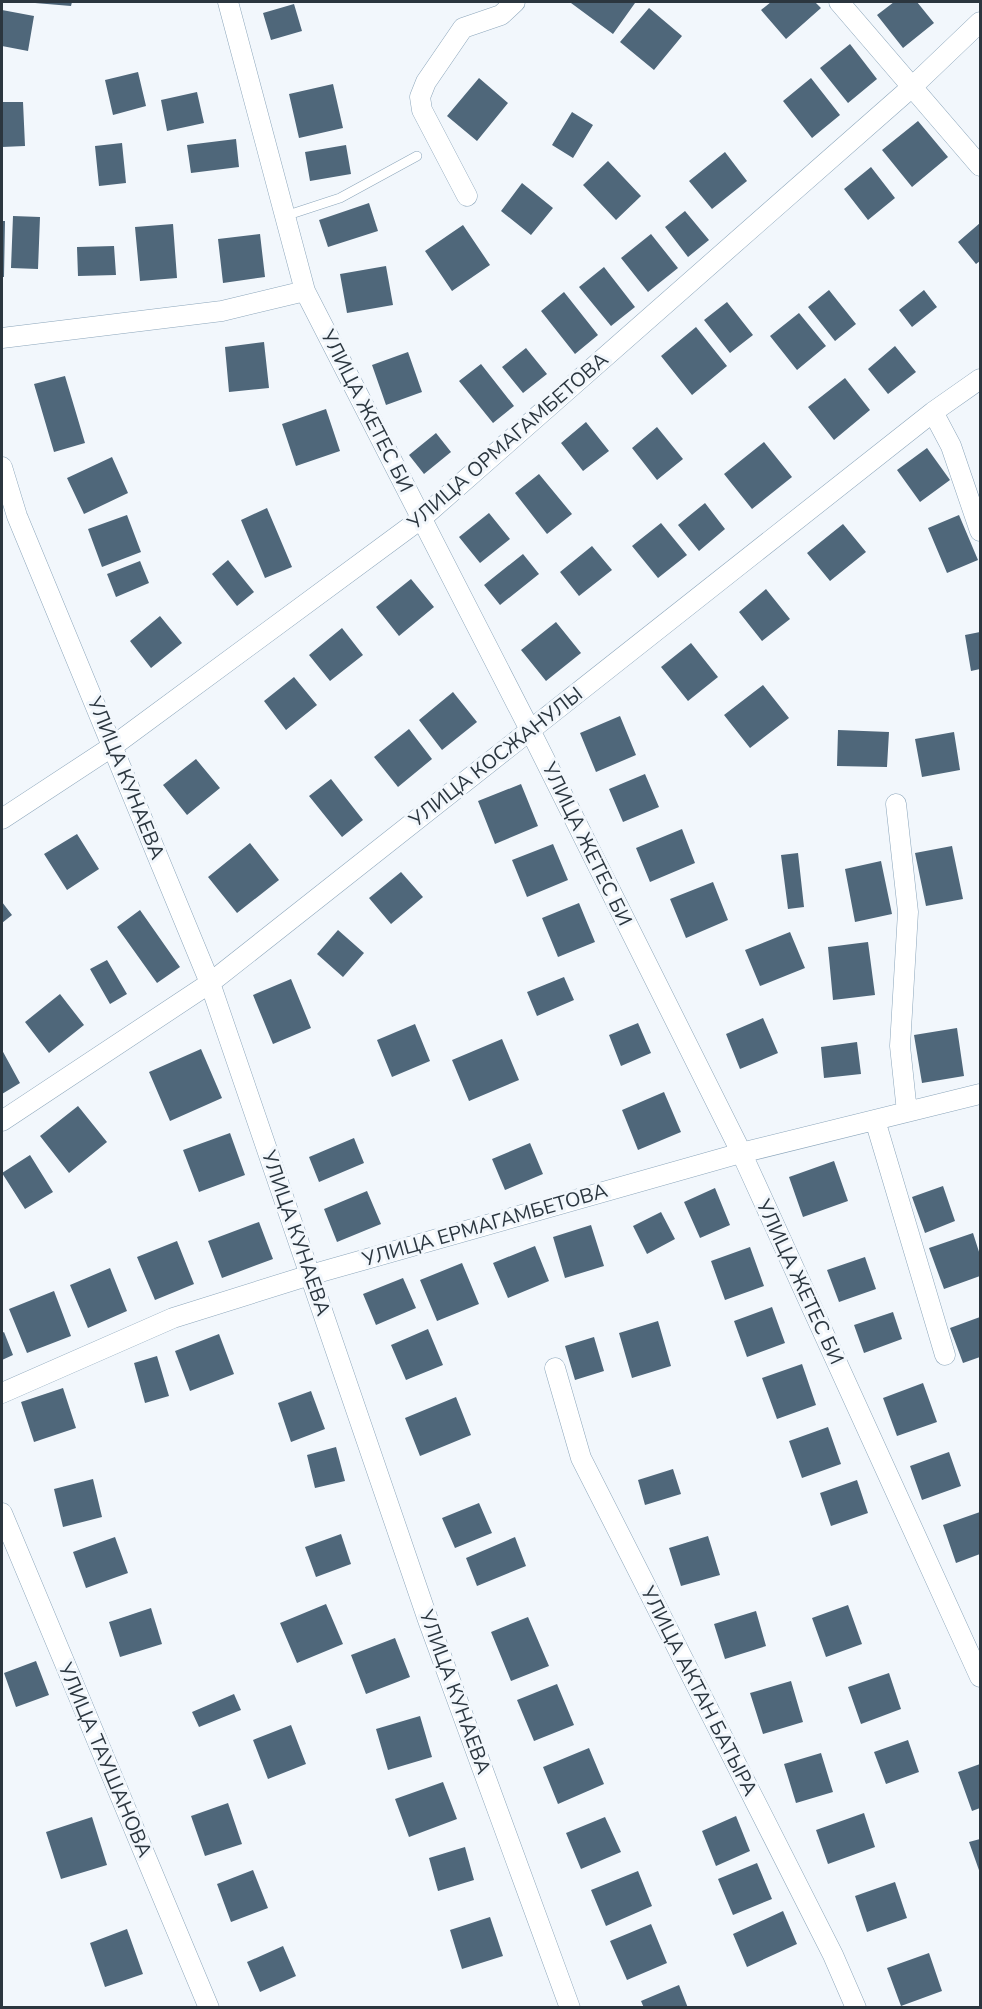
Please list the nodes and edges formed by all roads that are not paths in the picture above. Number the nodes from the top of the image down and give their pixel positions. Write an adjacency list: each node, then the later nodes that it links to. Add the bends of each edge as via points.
1 (228, 2): 9 (street, УЛИЦА ЖЕТЕС БИ)
2 (515, 2): 8 (street, via 501,15 463,28 420,97 422,110)
3 (839, 2): 5 (street)
4 (981, 22): 5 (street, УЛИЦА ОРМАГАМБЕТОВА)
5 (913, 86): 7 (street); 15 (street, УЛИЦА ОРМАГАМБЕТОВА)
6 (417, 156): 9 (lane, via 340,198)
7 (981, 166)
8 (467, 196)
9 (285, 216): 10 (street, УЛИЦА ЖЕТЕС БИ)
10 (305, 291): 11 (street, via 222,311); 15 (street, УЛИЦА ЖЕТЕС БИ)
11 (2, 338)
12 (981, 378): 13 (street, УЛИЦА КОСЖАНУЛЫ)
13 (933, 412): 16 (street, via 951,447); 17 (street, УЛИЦА КОСЖАНУЛЫ)
14 (2, 467): 18 (street, УЛИЦА КУНАЕВА, via 17,516)
15 (422, 518): 17 (street, УЛИЦА ЖЕТЕС БИ); 18 (street, УЛИЦА ОРМАГАМБЕТОВА)
16 (981, 531)
17 (530, 730): 21 (street, УЛИЦА КОСЖАНУЛЫ); 26 (street, УЛИЦА ЖЕТЕС БИ)
18 (112, 746): 20 (street, УЛИЦА ОРМАГАМБЕТОВА); 21 (street, УЛИЦА КУНАЕВА)
19 (896, 804): 23 (street, via 908,912 900,1046)
20 (2, 819)
21 (210, 983): 25 (street, УЛИЦА КОСЖАНУЛЫ); 27 (street, УЛИЦА КУНАЕВА)
22 (981, 1094): 23 (street, УЛИЦА ЕРМАГАМБЕТОВА)
23 (907, 1112): 24 (street, УЛИЦА ЕРМАГАМБЕТОВА)
24 (875, 1120): 26 (street, УЛИЦА ЕРМАГАМБЕТОВА); 28 (street)
25 (2, 1121)
26 (741, 1153): 27 (street, УЛИЦА ЕРМАГАМБЕТОВА); 32 (street, УЛИЦА ЖЕТЕС БИ)
27 (310, 1275): 30 (street, УЛИЦА ЕРМАГАМБЕТОВА, via 173,1318); 34 (street, УЛИЦА КУНАЕВА, via 428,1620)
28 (945, 1355)
29 (555, 1368): 35 (street, УЛИЦА АКТАН БАТЫРА, via 581,1458)
30 (2, 1393)
31 (2, 1513): 33 (street, УЛИЦА ТАУШАНОВА)
32 (981, 1677)
33 (208, 2007)
34 (570, 2007)
35 (856, 2007)

